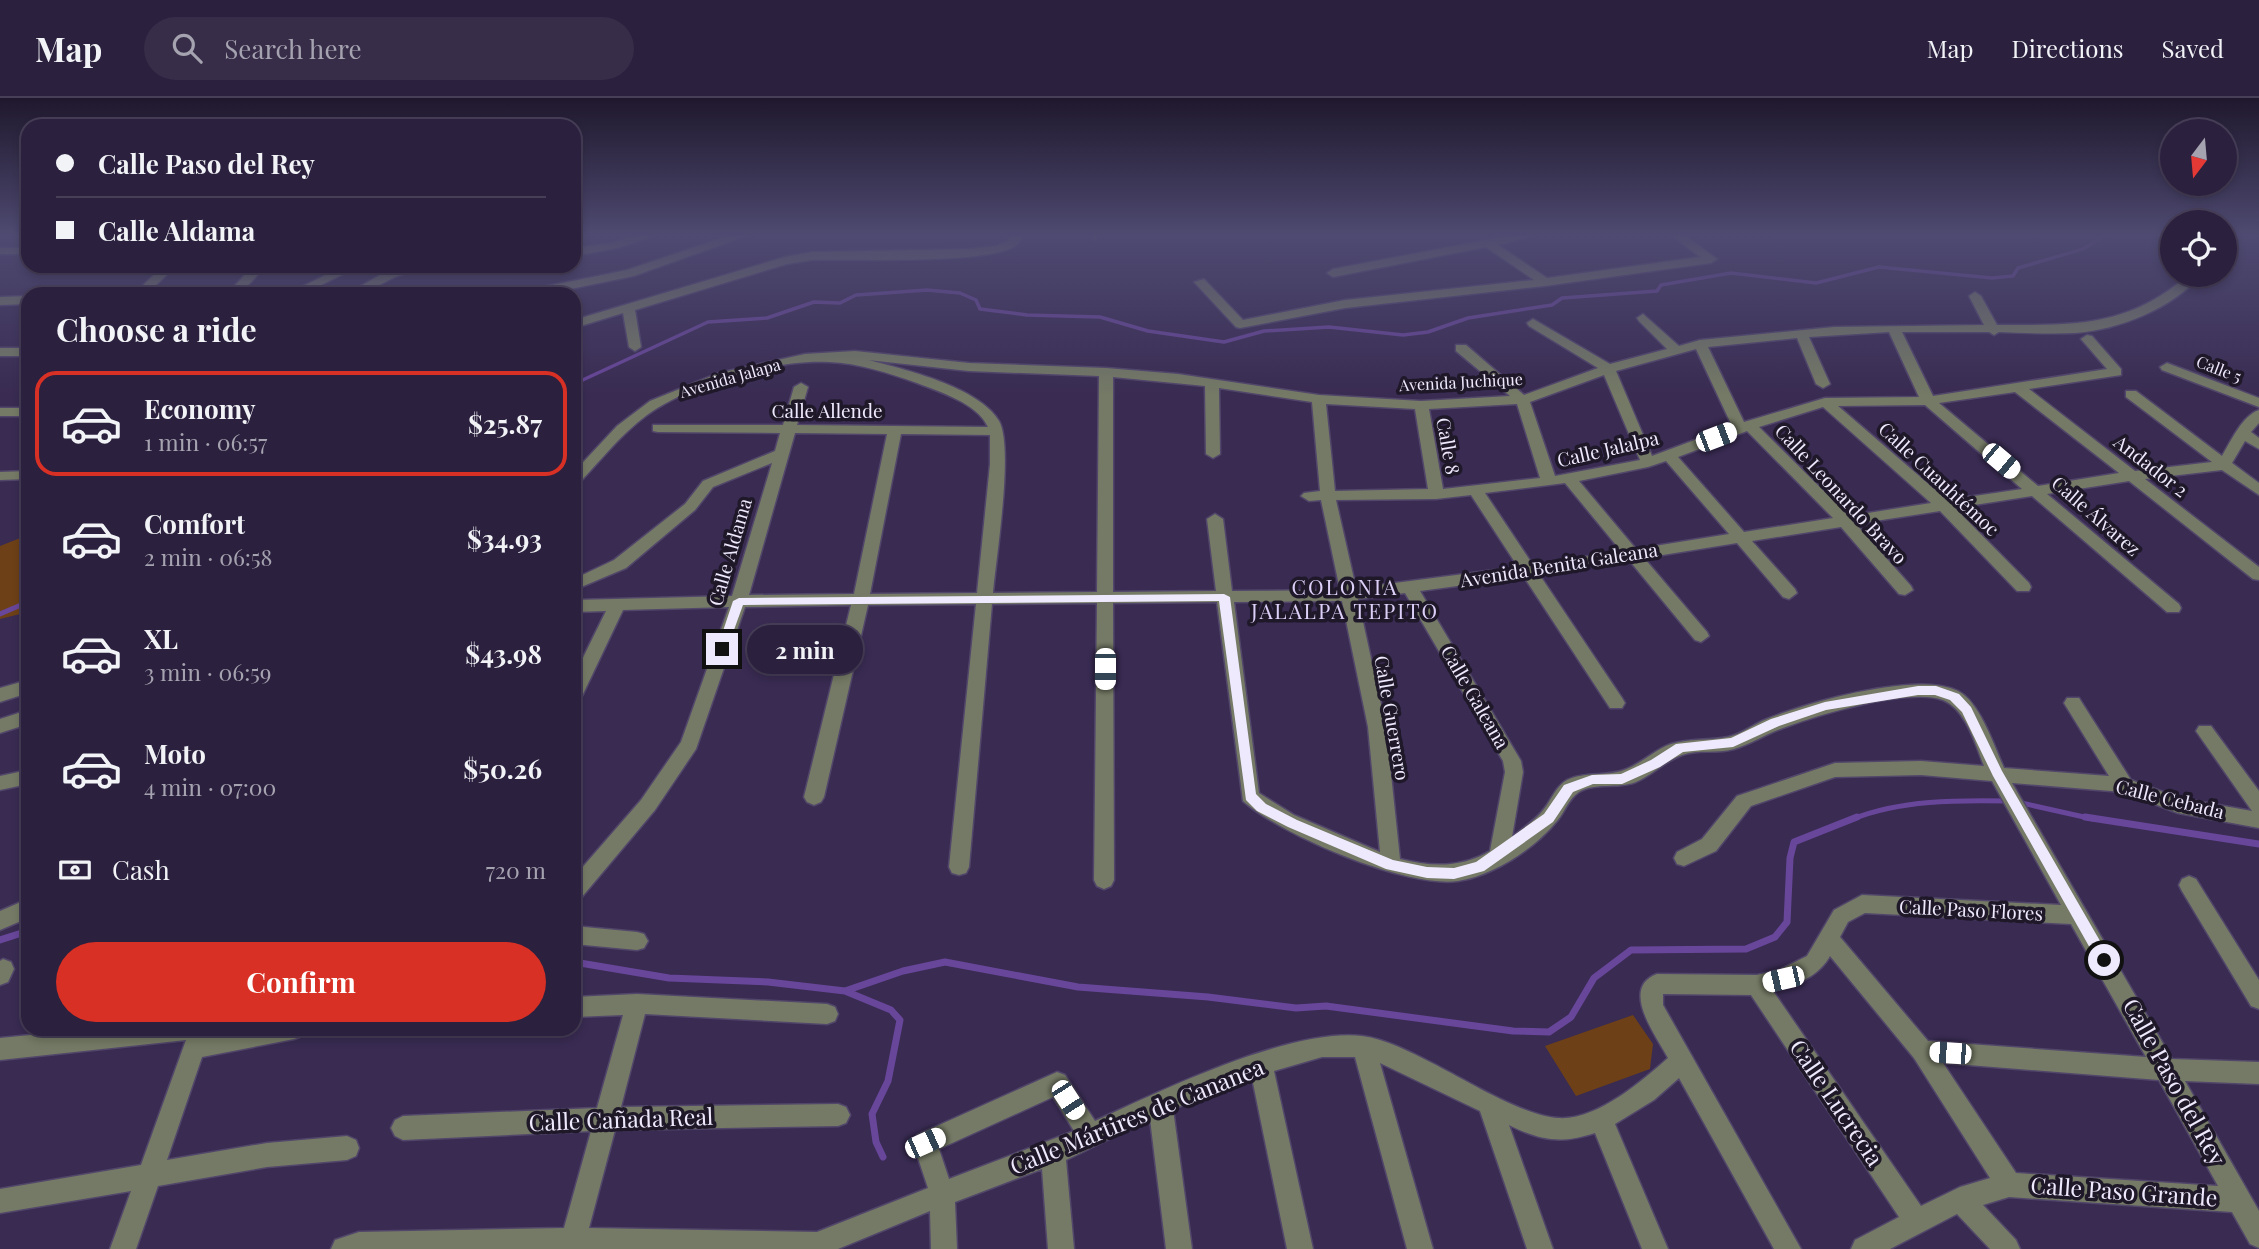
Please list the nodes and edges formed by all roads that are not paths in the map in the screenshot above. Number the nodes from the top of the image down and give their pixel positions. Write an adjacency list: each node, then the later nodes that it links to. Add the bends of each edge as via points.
1 (695, 289): 8 (street)
2 (1206, 289): 3 (street, via 1240,324 1345,304)
3 (1484, 289)
4 (2178, 289): 13 (street, Avenida Juchique, via 2119,320 2077,329)
5 (1975, 296): 13 (street)
6 (21, 300): 7 (street)
7 (0, 301)
8 (629, 309): 10 (street); 17 (street)
9 (1643, 318): 19 (street)
10 (581, 322)
11 (1533, 323): 24 (street)
12 (1895, 328): 13 (street, Avenida Juchique); 14 (street, Avenida Juchique); 33 (street)
13 (1994, 331)
14 (1801, 334): 16 (street, Avenida Juchique); 27 (street)
15 (2087, 339): 29 (street, Calle Jalalpa, via 2116,372)
16 (1700, 344): 19 (street, Avenida Juchique); 40 (street, Calle Leonardo Bravo)
17 (635, 347)
18 (1461, 348): 32 (street)
19 (1676, 350): 24 (street, Avenida Juchique)
20 (0, 352): 21 (street)
21 (21, 352)
22 (835, 358): 25 (street, Avenida Juchique, via 855,355 969,367); 44 (street, via 919,380 964,399 981,409); 52 (street, Avenida Jalapa, via 795,359 676,393 628,423)
23 (2167, 367): 35 (street, Calle 5)
24 (1608, 369): 32 (street, Avenida Juchique); 50 (street)
25 (1105, 372): 26 (street, Avenida Juchique); 77 (street)
26 (1212, 383): 31 (street, Avenida Juchique); 48 (street)
27 (1823, 384)
28 (801, 387): 43 (street, Calle Aldama)
29 (2019, 388): 33 (street, Calle Jalalpa); 55 (street, Andador 2)
30 (2131, 394): 51 (street)
31 (1319, 399): 36 (street, Avenida Juchique); 63 (street, Calle Guerrero)
32 (1522, 400): 36 (street, Avenida Juchique); 57 (street)
33 (1928, 401): 34 (street, Calle Jalalpa); 60 (street, Calle Álvarez)
34 (1825, 402): 40 (street, Calle Jalalpa); 64 (street, Calle Cuauhtémoc)
35 (2259, 403)
36 (1421, 405): 61 (street, Calle 8)
37 (0, 412): 38 (street)
38 (21, 412)
39 (2259, 414): 45 (street)
40 (1745, 426): 49 (street, Calle Jalalpa); 66 (street, Calle Leonardo Bravo)
41 (658, 428): 43 (street, Calle Allende)
42 (895, 430): 43 (street, Calle Allende); 44 (street, Calle Allende); 80 (street)
43 (787, 431): 47 (street, Calle Aldama)
44 (996, 431): 79 (street)
45 (2242, 433): 46 (street); 51 (street)
46 (2259, 445)
47 (780, 454): 71 (street, via 708,484 690,507 620,564); 81 (street, Calle Aldama)
48 (1213, 454)
49 (1669, 455): 50 (street, Calle Jalalpa); 67 (street)
50 (1648, 463): 56 (street, Calle Jalalpa)
51 (2224, 465): 55 (street, Avenida Benita Galeana); 58 (street)
52 (581, 473)
53 (21, 475): 54 (street)
54 (0, 476)
55 (2132, 476): 60 (street, Avenida Benita Galeana); 70 (street, Andador 2)
56 (1569, 479): 57 (street, Calle Jalalpa); 68 (street)
57 (1549, 482): 59 (street, Calle Jalalpa)
58 (2259, 490)
59 (1476, 491): 61 (street, Calle Jalalpa); 69 (street)
60 (2038, 491): 64 (street, Avenida Benita Galeana); 84 (street, Calle Álvarez)
61 (1436, 494): 63 (street, Calle Jalalpa)
62 (1309, 496): 63 (street, Calle Jalalpa)
63 (1328, 496): 76 (street, Calle Guerrero)
64 (1944, 506): 66 (street, Avenida Benita Galeana); 73 (street, Calle Cuauhtémoc)
65 (1215, 519): 78 (street)
66 (1844, 521): 67 (street, Avenida Benita Galeana); 74 (street, Calle Leonardo Bravo)
67 (1741, 536): 68 (street, Avenida Benita Galeana); 75 (street)
68 (1633, 554): 69 (street, Avenida Benita Galeana); 85 (street)
69 (1527, 571): 72 (street, Avenida Benita Galeana); 89 (street)
70 (2259, 575)
71 (581, 582)
72 (1410, 587): 76 (street, Avenida Benita Galeana); 101 (street, Calle Galeana, via 1512,761)
73 (2023, 587)
74 (1905, 590)
75 (1789, 593)
76 (1348, 595): 78 (street, Avenida Benita Galeana); 103 (street, Calle Guerrero, via 1377,727)
77 (1105, 597): 78 (street, Avenida Benita Galeana); 79 (street, Avenida Benita Galeana); 105 (street)
78 (1224, 597): 103 (street, via 1250,796 1293,824)
79 (985, 599): 80 (street, Avenida Benita Galeana); 104 (street)
80 (861, 600): 81 (street, Avenida Benita Galeana); 98 (street)
81 (739, 601): 82 (street, Avenida Benita Galeana); 106 (street, Calle Aldama, via 689,744 648,806)
82 (617, 605): 83 (street, Avenida Benita Galeana); 86 (street)
83 (581, 606)
84 (2174, 608)
85 (1701, 636)
86 (581, 678)
87 (21, 688): 88 (street)
88 (0, 695)
89 (1616, 703)
90 (2073, 703): 97 (street)
91 (21, 719): 92 (street)
92 (0, 726)
93 (2205, 731): 99 (street)
94 (21, 778): 96 (street)
95 (2000, 778): 97 (street, Calle Cebada); 101 (street, Calle Paso del Rey, via 1967,710 1955,697 1918,690 1825,706 1733,743 1680,748 1622,779 1592,780 1568,788 1548,818); 102 (street, Calle Cebada, via 1921,768 1835,770 1744,801 1709,845); 109 (street, Calle Paso del Rey)
96 (0, 783)
97 (2124, 785): 100 (street, Calle Cebada, via 2178,805)
98 (814, 797)
99 (2259, 806)
100 (2259, 820)
101 (1499, 856): 103 (street, via 1454,873)
102 (1684, 858)
103 (1391, 865)
104 (959, 867)
105 (1104, 880)
106 (581, 884)
107 (2189, 885): 115 (street)
108 (21, 911): 110 (street)
109 (2079, 915): 112 (street, Calle Paso Flores, via 1862,904 1840,916); 126 (street, Calle Paso del Rey)
110 (0, 921)
111 (581, 936): 113 (street)
112 (1828, 938): 114 (street, via 1815,962 1783,979); 123 (street)
113 (637, 941)
114 (1757, 985): 124 (street, via 1657,984 1651,993 1652,1007); 143 (street, Calle Lucrecia)
115 (2259, 999)
116 (637, 1004): 117 (street); 118 (street); 131 (street)
117 (581, 1007)
118 (827, 1014)
119 (182, 1036): 122 (street)
120 (196, 1036): 137 (street)
121 (1364, 1047): 125 (street, Calle Mártires de Cananea, via 1322,1046); 129 (street, Calle Mártires de Cananea, via 1396,1057); 153 (street)
122 (0, 1049)
123 (1922, 1051): 126 (street); 138 (street)
124 (1682, 1061): 132 (street, Calle Mártires de Cananea, via 1646,1092); 156 (street)
125 (1261, 1064): 128 (street, Calle Mártires de Cananea); 152 (street)
126 (2168, 1070): 127 (street); 141 (street, Calle Paso del Rey)
127 (2259, 1073)
128 (1160, 1103): 134 (street, Calle Mártires de Cananea); 151 (street)
129 (1490, 1105): 132 (street, Calle Mártires de Cananea, via 1529,1123 1559,1130); 154 (street)
130 (838, 1115): 131 (street, Calle Cañada Real)
131 (606, 1119): 133 (street, Calle Cañada Real); 145 (street)
132 (1601, 1119): 155 (street)
133 (403, 1128)
134 (1090, 1134): 136 (street, Calle Mártires de Cananea); 139 (street, via 1057,1083 925,1143)
135 (346, 1148): 137 (street, via 267,1155)
136 (1053, 1153): 139 (street, Calle Mártires de Cananea); 150 (street)
137 (150, 1176): 142 (street); 148 (street)
138 (2009, 1185): 140 (street, Calle Paso Grande); 141 (street, Calle Paso Grande)
139 (942, 1194): 147 (street, Calle Mártires de Cananea); 149 (street)
140 (1960, 1199): 143 (street, Calle Paso Grande); 158 (street)
141 (2240, 1200): 144 (street, Calle Paso del Rey)
142 (0, 1201)
143 (1916, 1221): 157 (street, Calle Paso Grande)
144 (2259, 1235)
145 (572, 1244): 146 (street, via 472,1240); 147 (street)
146 (351, 1247)
147 (817, 1247)
148 (123, 1249)
149 (944, 1249)
150 (1061, 1249)
151 (1179, 1249)
152 (1300, 1249)
153 (1420, 1249)
154 (1540, 1249)
155 (1655, 1249)
156 (1788, 1249)
157 (1864, 1249)
158 (2007, 1249)

